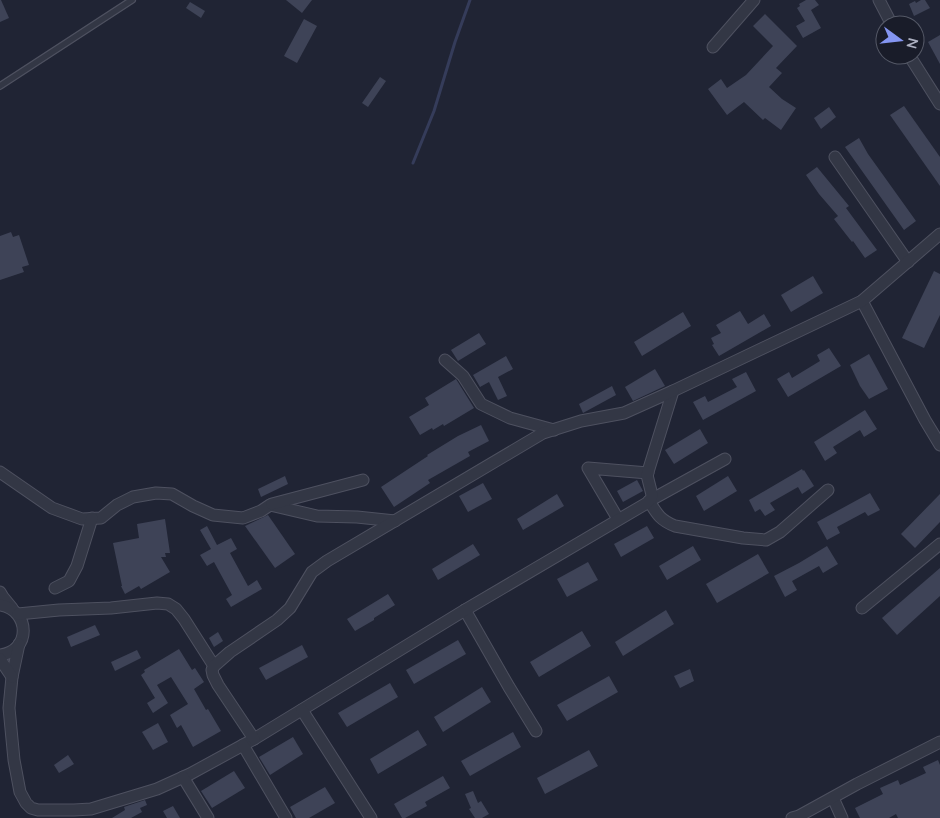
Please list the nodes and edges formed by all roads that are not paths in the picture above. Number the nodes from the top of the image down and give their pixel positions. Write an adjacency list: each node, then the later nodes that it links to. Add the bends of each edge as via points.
1 (132, 0): 7 (lane)
2 (754, 0): 5 (street)
3 (879, 0): 4 (street)
4 (887, 15)
5 (713, 47)
6 (915, 65): 8 (street)
7 (0, 86)
8 (940, 104)
9 (835, 157): 11 (street)
10 (940, 234): 11 (street)
11 (908, 262): 12 (street)
12 (862, 300): 14 (street); 16 (street)
13 (445, 360): 15 (street, via 463,376 481,404 510,418)
14 (673, 391): 15 (street, via 624,413); 19 (street)
15 (554, 430): 26 (street, via 543,433)
16 (940, 445)
17 (725, 459): 22 (street)
18 (0, 472): 24 (street, via 52,508 82,519)
19 (648, 473): 22 (street, via 652,495); 25 (street, via 588,468)
20 (363, 480): 23 (street)
21 (828, 490): 22 (street, via 780,532 766,540 674,526 659,517)
22 (649, 501): 25 (street)
23 (270, 505): 24 (street, via 243,518 213,515 172,494 156,493 133,497 101,518); 26 (street, via 317,516)
24 (92, 518): 28 (street, via 78,566 69,580)
25 (618, 519): 32 (street)
26 (395, 521): 37 (street, via 312,572 290,608)
27 (940, 544): 31 (street)
28 (56, 588)
29 (0, 592): 33 (street)
30 (0, 605): 33 (street)
31 (862, 608)
32 (465, 610): 39 (street); 40 (street)
33 (16, 612): 34 (street, via 24,625); 37 (street, via 168,604 184,619)
34 (19, 644): 35 (street); 38 (street)
35 (0, 655)
36 (0, 659): 38 (street)
37 (214, 666): 41 (street, via 212,670 218,685)
38 (12, 677): 44 (street, via 10,708 16,776 20,792 31,808 91,809)
39 (302, 710): 41 (street); 48 (street)
40 (536, 731)
41 (254, 739): 43 (street)
42 (940, 742): 45 (street)
43 (243, 745): 44 (street); 47 (street)
44 (183, 778): 46 (street)
45 (832, 798): 49 (street); 50 (street)
46 (208, 818)
47 (286, 818)
48 (371, 818)
49 (792, 818)
50 (842, 818)

